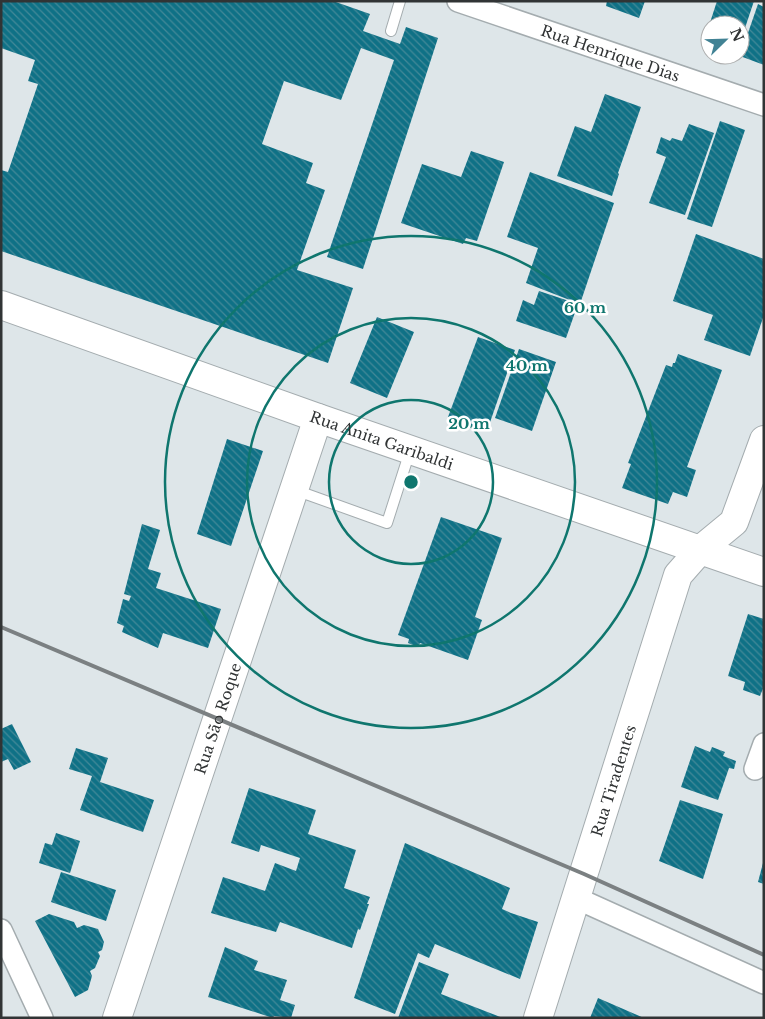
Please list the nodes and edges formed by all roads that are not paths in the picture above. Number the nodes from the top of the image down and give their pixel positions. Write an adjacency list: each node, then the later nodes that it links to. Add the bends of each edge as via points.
1 (400, 1): 3 (lane)
2 (458, 1): 4 (street, Rua Henrique Dias)
3 (390, 31)
4 (764, 105)
5 (1, 306): 6 (street, Rua Anita Garibaldi)
6 (318, 418): 8 (street, Rua Anita Garibaldi); 9 (street, Rua São Roque)
7 (764, 440): 10 (street, Rua Tiradentes, via 734,522)
8 (410, 450): 9 (lane, via 387,523); 10 (street, Rua Anita Garibaldi)
9 (294, 489): 18 (street, Rua São Roque)
10 (700, 550): 11 (street, Rua Anita Garibaldi); 14 (street, Rua Tiradentes, via 678,575)
11 (764, 572)
12 (764, 744): 13 (street)
13 (755, 770)
14 (576, 898): 16 (street); 19 (street, Rua Tiradentes)
15 (1, 930): 17 (street)
16 (764, 983)
17 (42, 1018)
18 (117, 1018)
19 (538, 1018)

